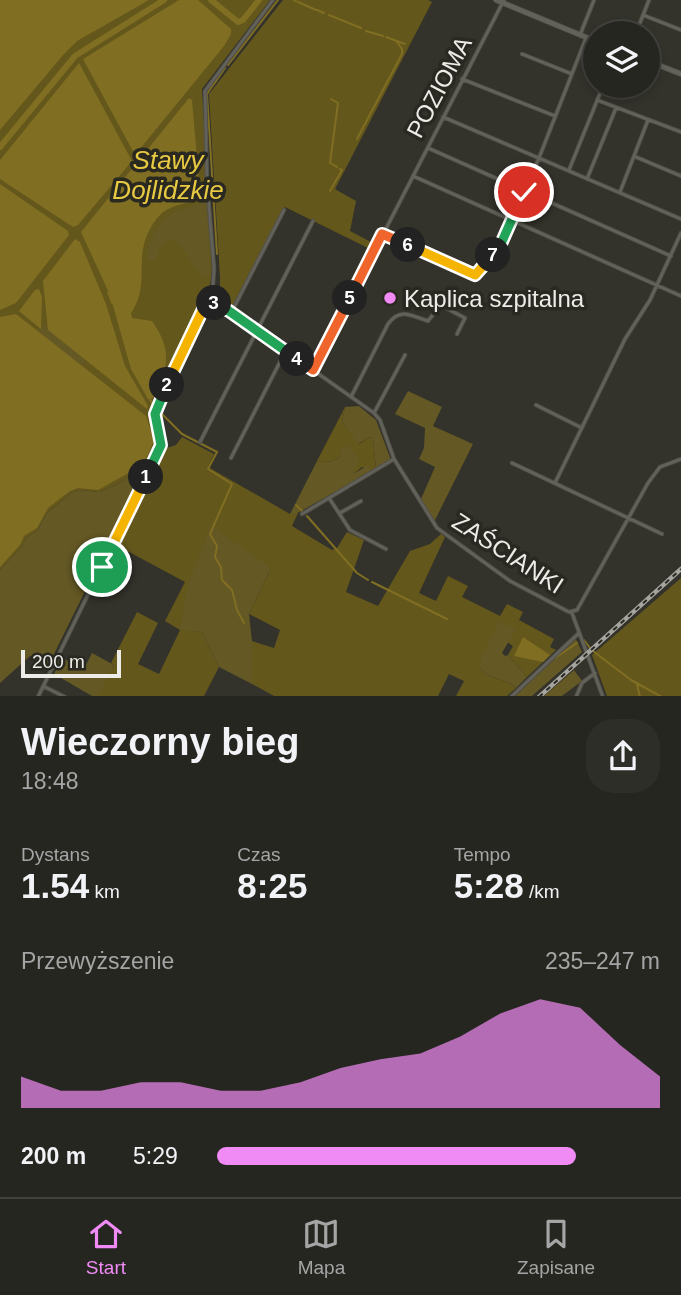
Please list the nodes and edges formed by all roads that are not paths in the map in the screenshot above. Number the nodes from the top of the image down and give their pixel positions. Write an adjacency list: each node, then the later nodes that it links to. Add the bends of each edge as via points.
1 (273, 0): 40 (street, via 205,91 214,268)
2 (495, 0): 5 (street)
3 (594, 0): 7 (street)
4 (649, 0): 6 (street)
5 (503, 2): 10 (street); 15 (street, POZIOMA)
6 (643, 15): 8 (street); 9 (street)
7 (588, 21)
8 (641, 21)
9 (681, 30)
10 (583, 36): 13 (street)
11 (522, 54): 13 (street)
12 (660, 66): 14 (street)
13 (572, 74): 18 (street)
14 (681, 74)
15 (462, 79): 18 (street); 19 (street, POZIOMA)
16 (597, 100): 17 (street); 25 (street)
17 (616, 107): 20 (street); 28 (street)
18 (555, 116): 24 (street)
19 (443, 117): 22 (street, POZIOMA); 24 (street)
20 (648, 120): 21 (street); 23 (street)
21 (681, 132)
22 (427, 148): 26 (street, POZIOMA); 29 (street)
23 (634, 156): 27 (street); 30 (street)
24 (539, 158): 25 (street); 29 (street)
25 (569, 170): 28 (street)
26 (413, 176): 33 (street); 36 (street, POZIOMA)
27 (681, 176)
28 (587, 179): 30 (street)
29 (525, 191): 33 (street); 37 (street)
30 (620, 193): 32 (street)
31 (284, 210): 41 (street)
32 (681, 219)
33 (511, 220): 36 (street, via 496,251 475,275); 38 (street)
34 (313, 221): 42 (street)
35 (681, 233): 37 (street)
36 (382, 234): 46 (street, POZIOMA)
37 (671, 256): 38 (street)
38 (657, 285): 39 (street); 50 (street)
39 (681, 296)
40 (208, 301): 41 (street, ZAŚCIANKI); 67 (street, via 156,408 159,450)
41 (231, 313): 42 (street, ZAŚCIANKI)
42 (257, 331): 44 (street, ZAŚCIANKI); 51 (street)
43 (457, 334): 47 (street, via 464,318 444,307 428,321 405,313 396,315)
44 (286, 351): 46 (street, ZAŚCIANKI); 52 (street)
45 (405, 355): 49 (street)
46 (313, 370): 47 (street, ZAŚCIANKI)
47 (351, 397): 49 (street, ZAŚCIANKI)
48 (536, 405): 50 (street)
49 (374, 413): 53 (street, ZAŚCIANKI)
50 (582, 428): 56 (street)
51 (200, 442)
52 (231, 458)
53 (394, 459): 57 (street); 64 (street, ZAŚCIANKI, via 436,528 510,581)
54 (681, 459): 61 (street, ZAŚCIANKI, via 660,467)
55 (512, 463): 56 (street)
56 (555, 484): 61 (street)
57 (329, 498): 59 (street); 60 (street)
58 (361, 501): 59 (street)
59 (338, 513): 63 (street, via 349,530)
60 (302, 514)
61 (627, 517): 62 (street); 64 (street, ZAŚCIANKI)
62 (662, 534)
63 (386, 549)
64 (572, 613): 65 (street)
65 (579, 633): 66 (street); 70 (street)
66 (595, 673): 71 (street, via 582,683); 72 (street)
67 (43, 686): 68 (street); 69 (street)
68 (38, 696)
69 (65, 696)
70 (512, 696)
71 (576, 696)
72 (603, 696)

